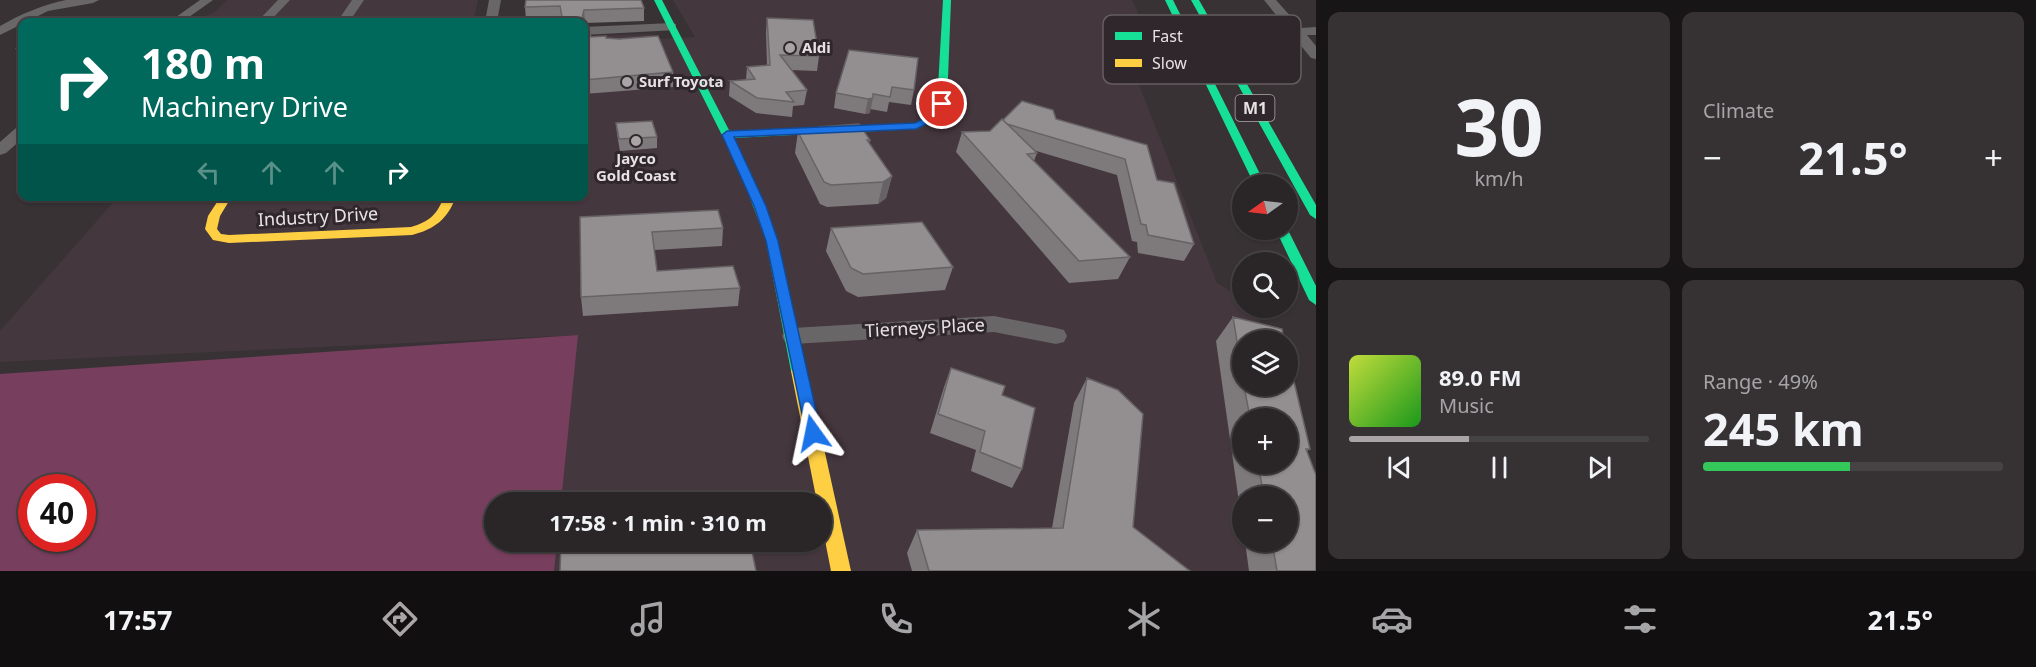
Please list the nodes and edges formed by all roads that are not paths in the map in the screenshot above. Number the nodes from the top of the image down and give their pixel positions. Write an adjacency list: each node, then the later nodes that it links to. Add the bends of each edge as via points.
1 (93, 0): 12 (street, via 41,8)
2 (207, 0): 13 (street)
3 (284, 0): 14 (street)
4 (358, 0): 15 (street)
5 (495, 0): 16 (street)
6 (658, 0): 18 (main road)
7 (947, 0): 28 (main road, via 942,104 934,117 916,126)
8 (1195, 0): 10 (main road, M1)
9 (1270, 0): 11 (street)
10 (1203, 15)
11 (1283, 15)
12 (23, 18)
13 (181, 18)
14 (267, 18)
15 (346, 18)
16 (492, 18)
17 (18, 21): 19 (street)
18 (672, 27): 20 (street); 28 (main road)
19 (0, 31)
20 (588, 31)
21 (1316, 31): 22 (street)
22 (1301, 32)
23 (1301, 38): 24 (street)
24 (1312, 59)
25 (1209, 84): 30 (main road, M1)
26 (1242, 84): 33 (main road, M1)
27 (18, 134): 29 (street)
28 (727, 135): 36 (main road, via 769,232)
29 (0, 150)
30 (1255, 174)
31 (224, 201): 32 (main road, Industry Drive, via 211,229 217,237 229,239 412,231 439,222)
32 (449, 201)
33 (1316, 215)
34 (1287, 240): 35 (main road)
35 (1316, 300)
36 (793, 336): 37 (street, Tierneys Place, via 994,324); 38 (main road)
37 (1056, 336)
38 (841, 571)

